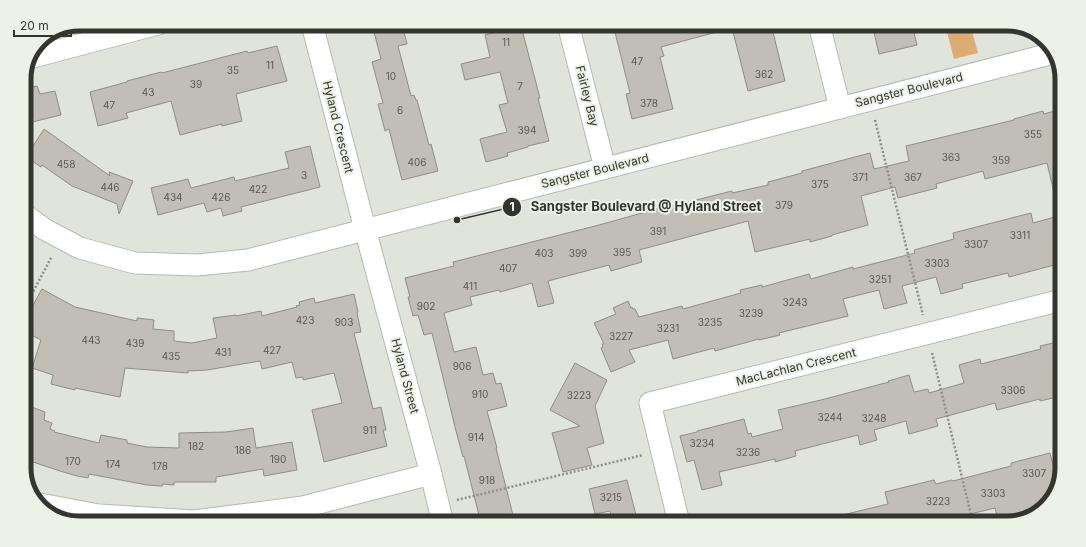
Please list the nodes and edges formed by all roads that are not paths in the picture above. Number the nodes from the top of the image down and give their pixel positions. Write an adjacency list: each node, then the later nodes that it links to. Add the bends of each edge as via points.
1 (131, 31): 5 (street)
2 (314, 31): 10 (street, Hyland Crescent)
3 (570, 31): 8 (street, Fairley Bay)
4 (821, 31): 7 (street)
5 (38, 55)
6 (1048, 55): 7 (street, Sangster Boulevard)
7 (840, 108): 8 (street, Sangster Boulevard)
8 (606, 168): 10 (street, Sangster Boulevard)
9 (31, 219): 10 (street, Sangster Boulevard, via 80,248 135,263 197,265 248,260)
10 (365, 229): 12 (street, Hyland Street)
11 (1055, 302): 17 (street, MacLachlan Crescent, via 650,403)
12 (431, 474): 14 (street, Hyland Street); 16 (street, via 303,507)
13 (50, 506): 15 (street)
14 (441, 514)
15 (115, 516)
16 (233, 516)
17 (677, 516)

